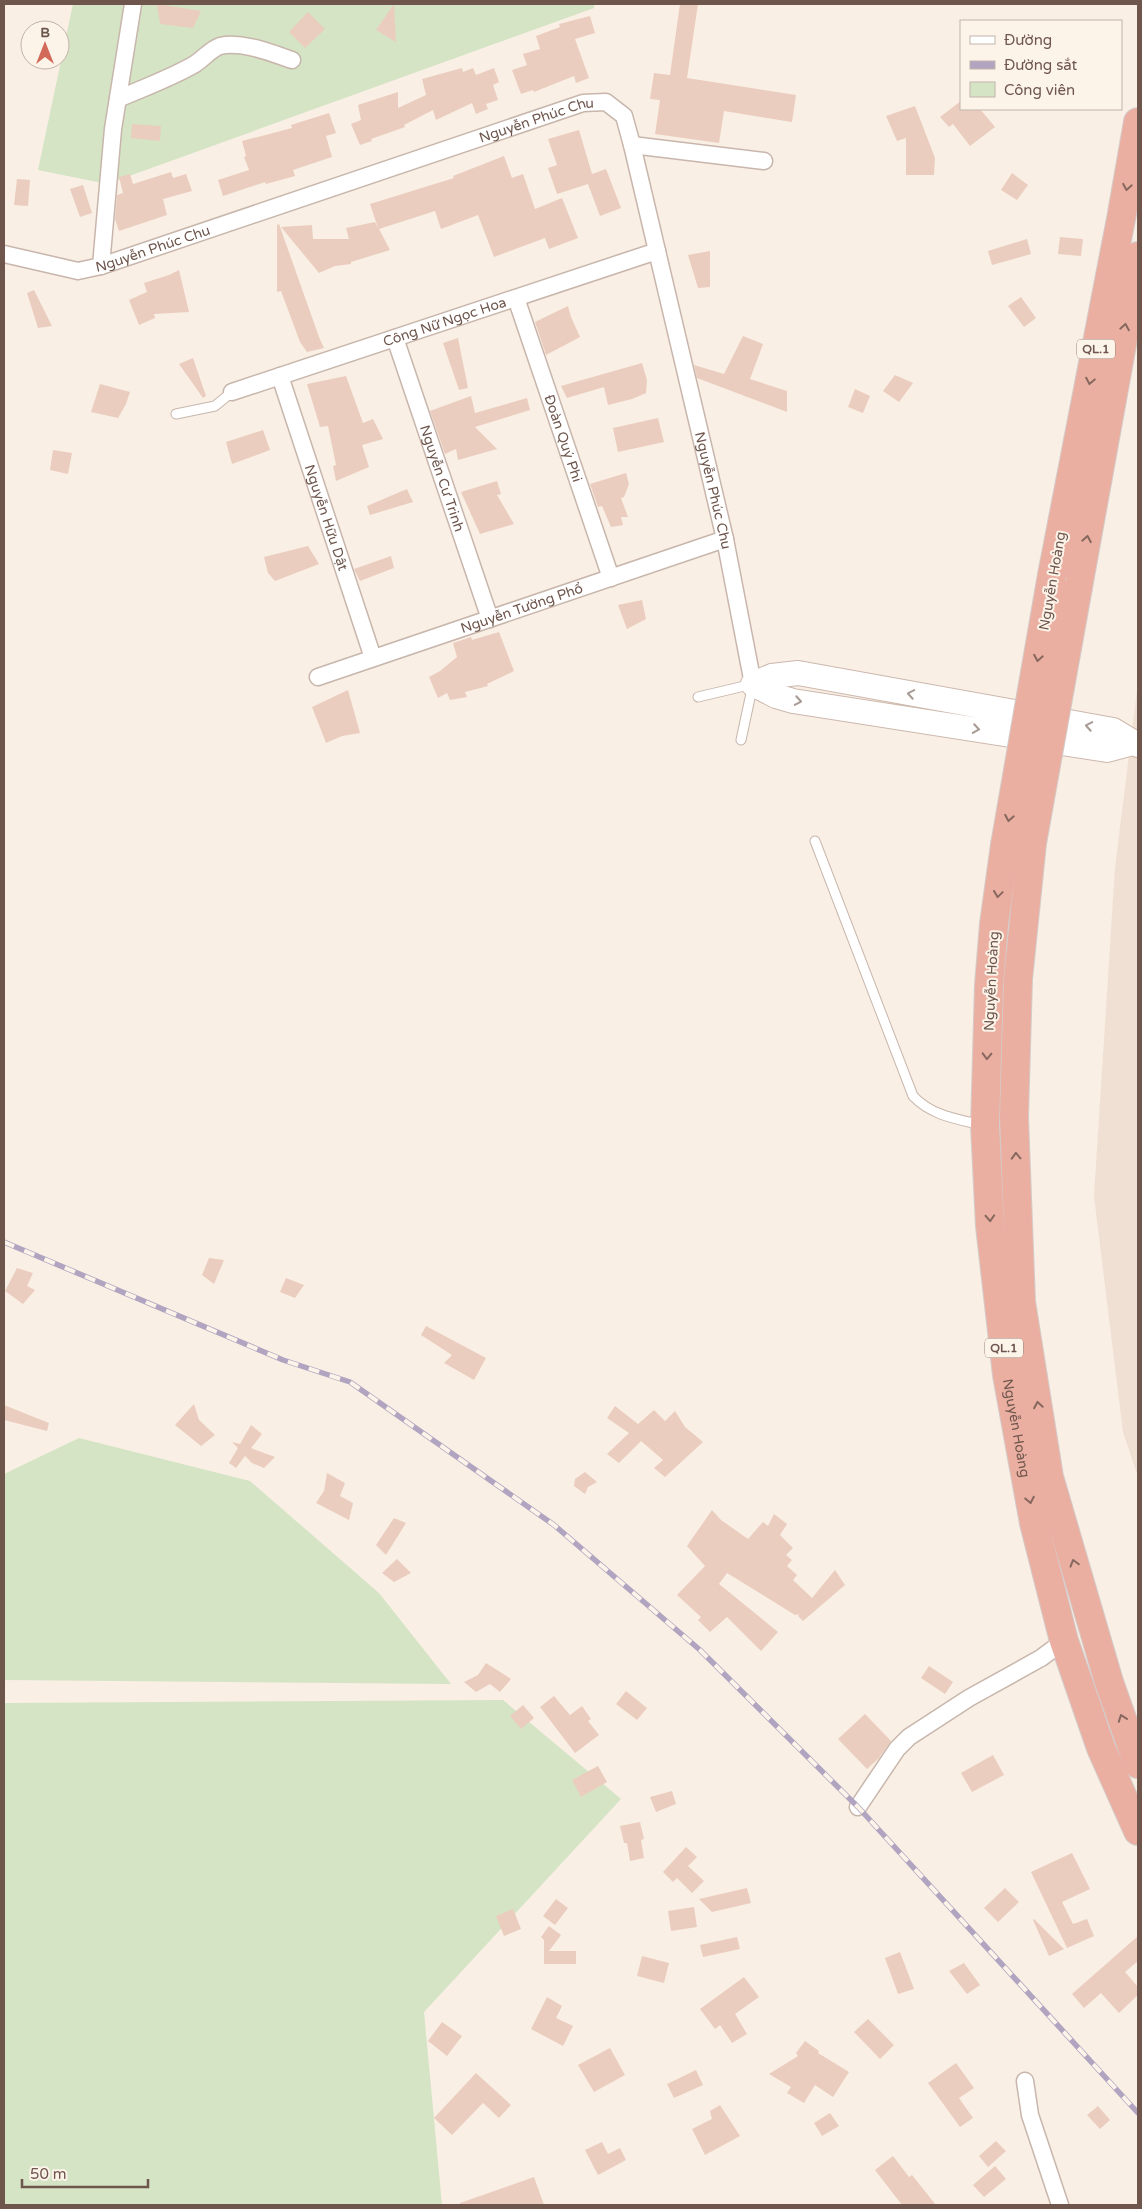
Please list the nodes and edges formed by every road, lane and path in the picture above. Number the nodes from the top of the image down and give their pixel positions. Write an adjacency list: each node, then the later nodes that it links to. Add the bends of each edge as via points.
1 (133, 4): 3 (street)
2 (292, 60): 3 (street, via 266,51 222,46 178,72)
3 (118, 98): 9 (street)
4 (1138, 122): 28 (highway, Nguyễn Hoàng / QL.1, one-way to 28, bridge, via 1052,575 1005,845 989,985)
5 (632, 145): 6 (street); 7 (street, Nguyễn Phúc Chu); 9 (street, Nguyễn Phúc Chu, via 624,116 606,102 583,103)
6 (764, 161)
7 (657, 251): 11 (street, Công Nữ Ngọc Hoa); 16 (street, Nguyễn Phúc Chu)
8 (4, 254): 9 (street, Nguyễn Phúc Chu, via 78,271)
9 (101, 266)
10 (1137, 272): 30 (highway, Nguyễn Hoàng / QL.1, one-way to 10, bridge, via 1109,1682 1049,1477 1021,1302 1014,1117 1018,979 1032,843)
11 (516, 298): 12 (street, Công Nữ Ngọc Hoa); 17 (street, Đoàn Quý Phi)
12 (395, 338): 13 (street, Công Nữ Ngọc Hoa); 18 (street, Nguyễn Cư Trinh)
13 (280, 376): 14 (street, Công Nữ Ngọc Hoa); 19 (street, Nguyễn Hữu Dật)
14 (232, 392): 15 (lane, via 215,406)
15 (176, 414)
16 (725, 539): 17 (street, Nguyễn Tường Phổ); 21 (street, Nguyễn Phúc Chu)
17 (611, 578): 18 (street, Nguyễn Tường Phổ)
18 (490, 618): 19 (street, Nguyễn Tường Phổ)
19 (374, 658): 20 (street, Nguyễn Tường Phổ)
20 (318, 678)
21 (753, 684): 22 (lane); 23 (street, one-way to 21, via 798,673 772,676); 24 (street, one-way to 24, via 793,701); 25 (lane)
22 (698, 697)
23 (950, 701): 24 (street); 26 (street, one-way to 23, via 1113,730)
24 (945, 724): 26 (street, one-way to 26, via 1107,750)
25 (741, 740)
26 (1136, 744)
27 (815, 841): 28 (lane, via 913,1096 938,1114)
28 (984, 1126): 29 (highway, Nguyễn Hoàng / QL.1, one-way to 29, via 990,1226 1006,1375 1034,1523)
29 (1064, 1641): 31 (street, via 909,1737 897,1749); 32 (highway, Nguyễn Hoàng / QL.1, via 1101,1748)
30 (1138, 1764)
31 (858, 1807)
32 (1138, 1831)
33 (1024, 2081): 34 (street, via 1030,2114)
34 (1060, 2205)

